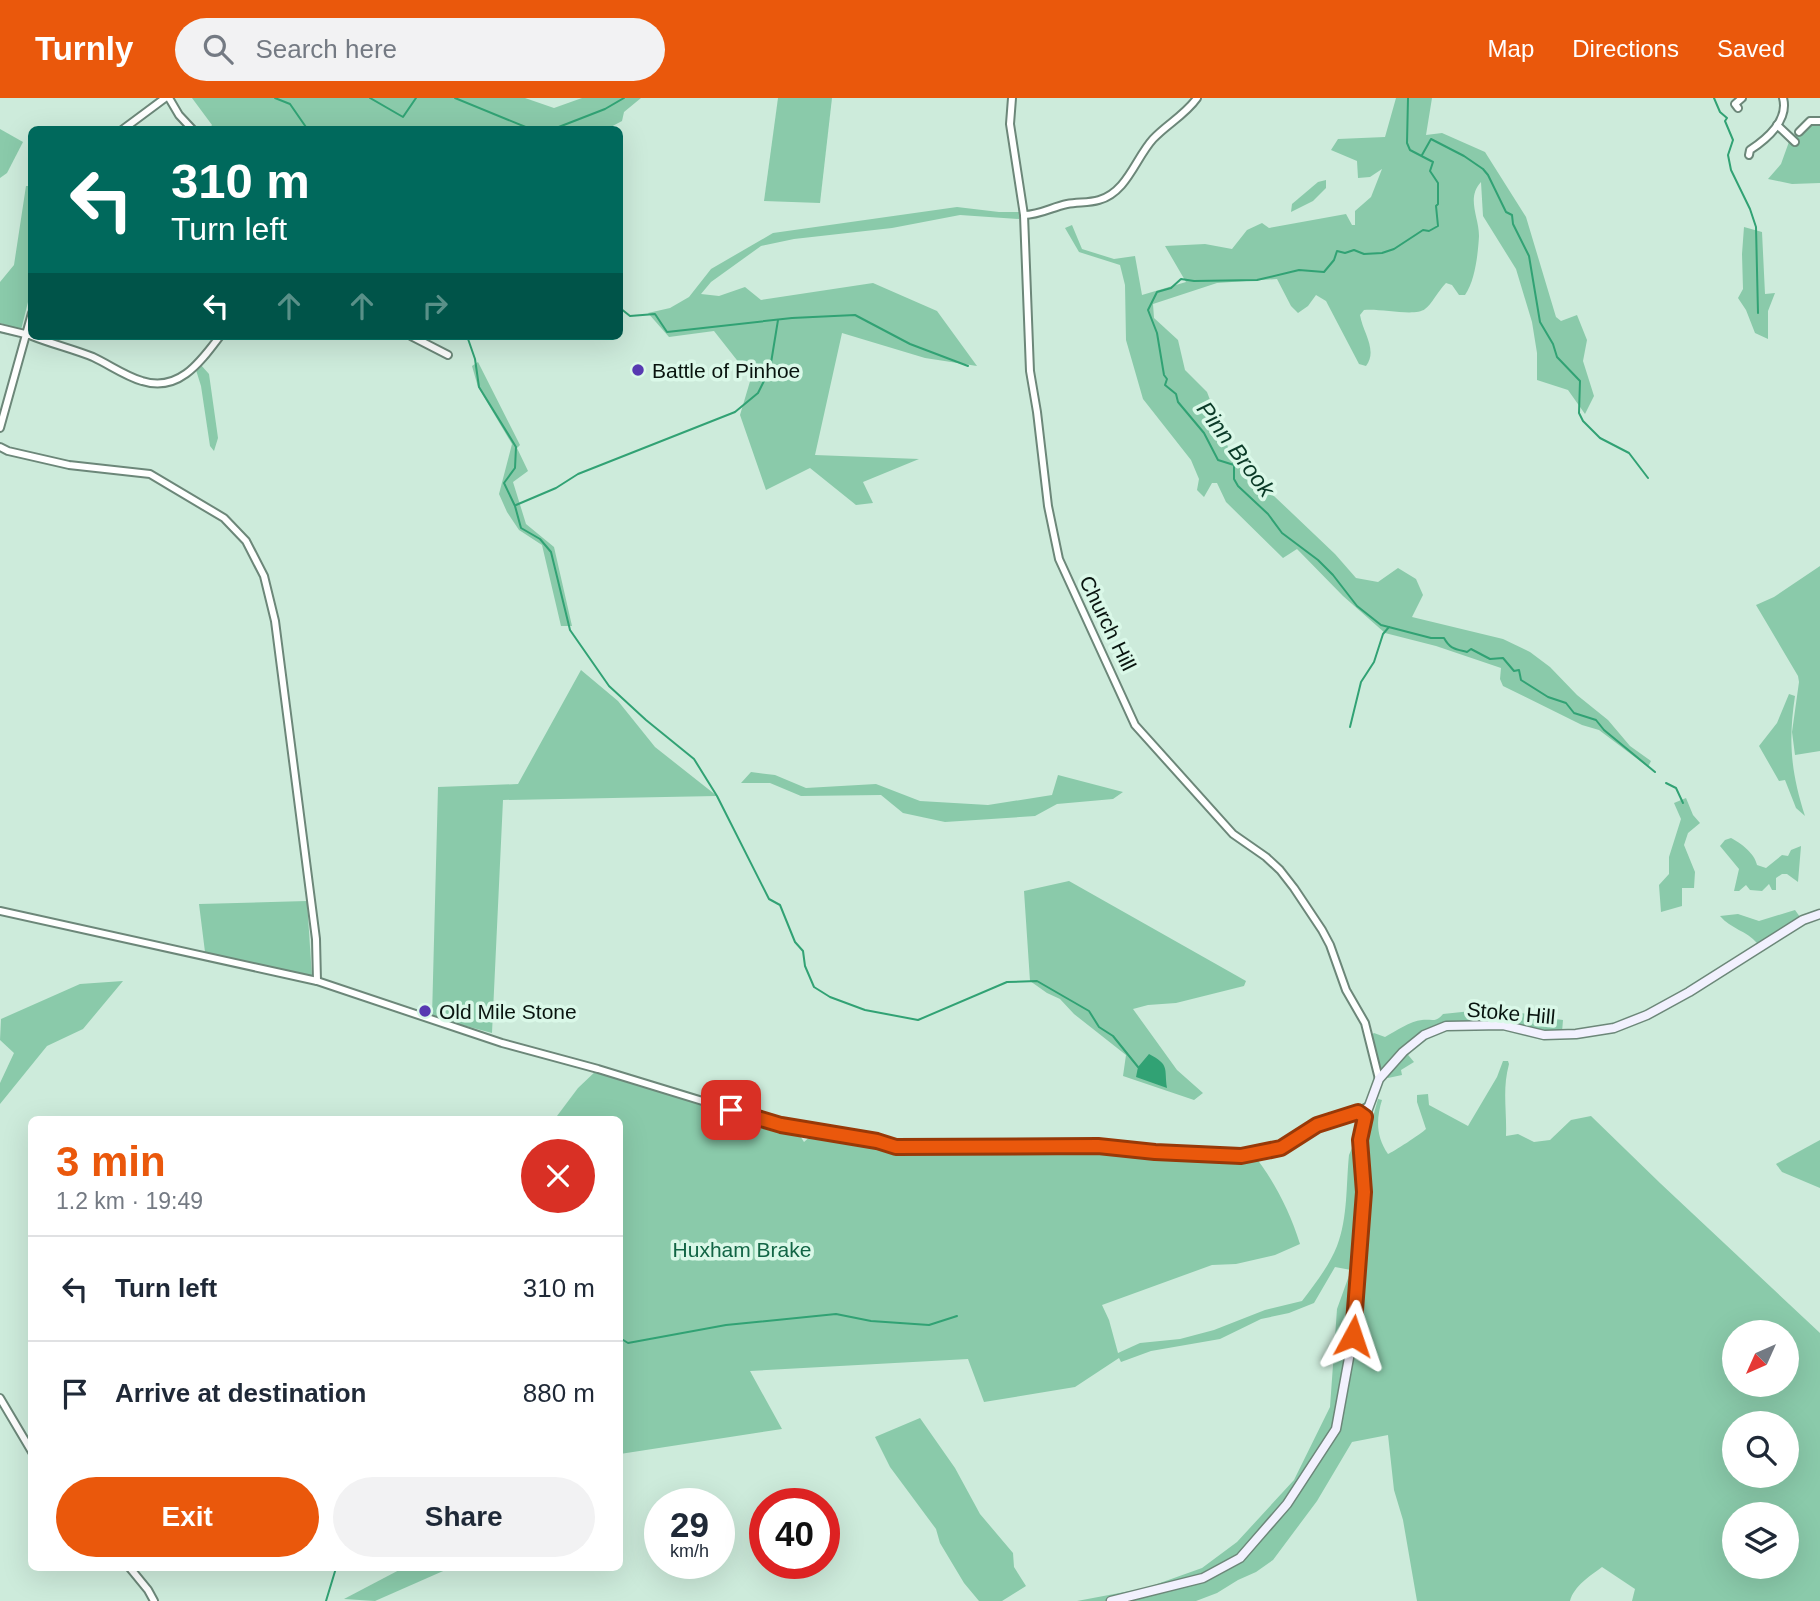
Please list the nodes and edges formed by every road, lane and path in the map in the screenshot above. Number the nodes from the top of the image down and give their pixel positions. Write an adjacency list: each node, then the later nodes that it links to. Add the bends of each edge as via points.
1 (167, 98): 9 (street); 10 (street)
2 (1012, 98): 14 (street, Church Hill, via 1010,124)
3 (1197, 98): 14 (street, via 1153,140 1111,194)
4 (1728, 98): 5 (street, via 1737,106)
5 (1742, 98)
6 (1783, 98): 8 (street, via 1784,115)
7 (1820, 121): 11 (street, via 1810,121)
8 (1777, 125): 12 (street); 13 (street, via 1767,142)
9 (128, 126)
10 (189, 126)
11 (1799, 132)
12 (1795, 142)
13 (1749, 155)
14 (1024, 215): 27 (street, Church Hill, via 1030,371 1059,559 1135,725 1233,834 1280,870 1322,930 1365,1023)
15 (0, 328): 16 (street)
16 (28, 335)
17 (28, 340): 22 (street)
18 (44, 340): 19 (street, via 143,382 158,384 176,380 198,366)
19 (217, 340)
20 (419, 340): 21 (street)
21 (448, 355)
22 (0, 428)
23 (0, 447): 26 (street, via 69,466 150,474 224,518 246,541 264,576 275,621 316,939)
24 (0, 911): 26 (street)
25 (1820, 914): 27 (street, Stoke Hill, via 1633,1021 1559,1035 1503,1026 1446,1026 1424,1035)
26 (317, 981): 28 (street, via 502,1043 781,1125 896,1147 1098,1146 1241,1156 1281,1148 1317,1125)
27 (1379, 1079): 28 (street, Stoke Hill)
28 (1361, 1115): 33 (street, Stoke Hill, via 1364,1192 1353,1336 1336,1429 1287,1504 1240,1558 1203,1578)
29 (0, 1398): 30 (street)
30 (28, 1445)
31 (132, 1571): 32 (street)
32 (154, 1601)
33 (1111, 1601)

